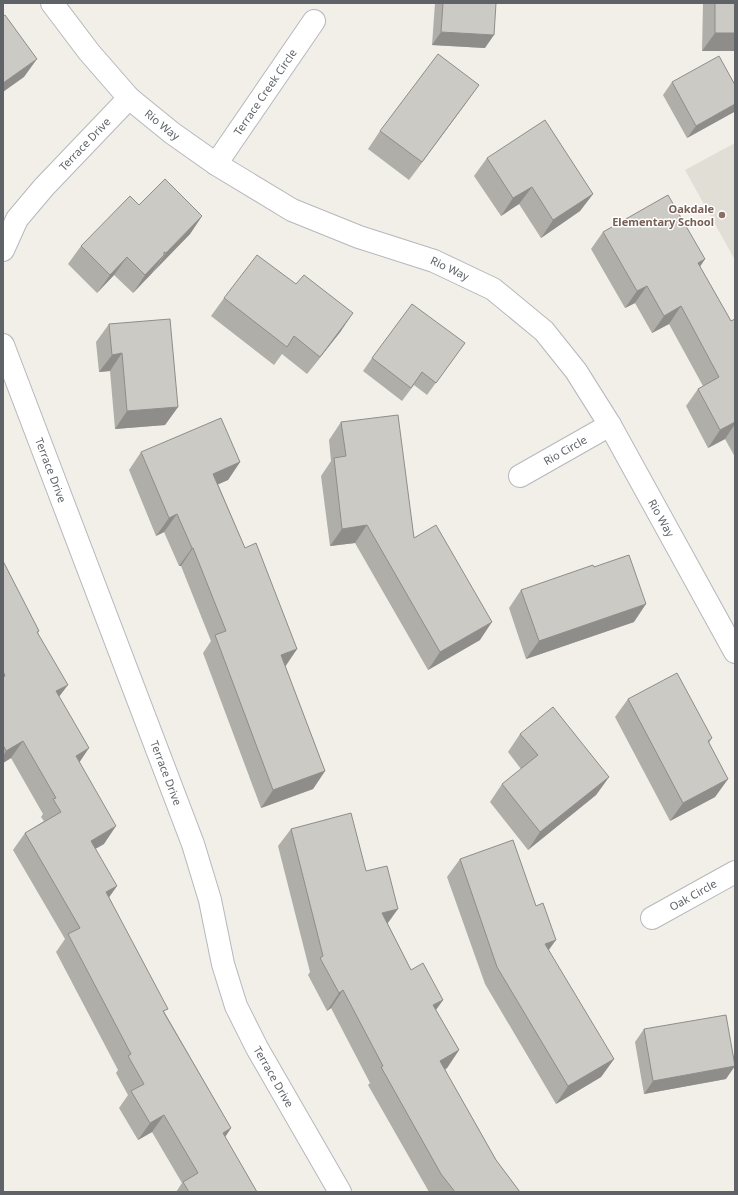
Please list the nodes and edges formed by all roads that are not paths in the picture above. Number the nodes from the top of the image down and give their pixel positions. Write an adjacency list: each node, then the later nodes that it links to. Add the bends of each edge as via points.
1 (52, 3): 3 (street, Rio Way, via 89,52)
2 (314, 21): 4 (street, Terrace Creek Circle)
3 (129, 98): 4 (street, Rio Way); 5 (street, Terrace Drive, via 17,219)
4 (216, 164): 7 (street, Rio Way, via 292,210 359,238 434,261 493,289 544,331 576,370)
5 (3, 250)
6 (3, 345): 12 (street, Terrace Drive, via 193,844 210,900 223,964 236,1006 257,1048)
7 (610, 425): 8 (street, Rio Circle); 9 (street, Rio Way)
8 (520, 476)
9 (735, 652)
10 (735, 872): 11 (street, Oak Circle)
11 (652, 918)
12 (340, 1192)

